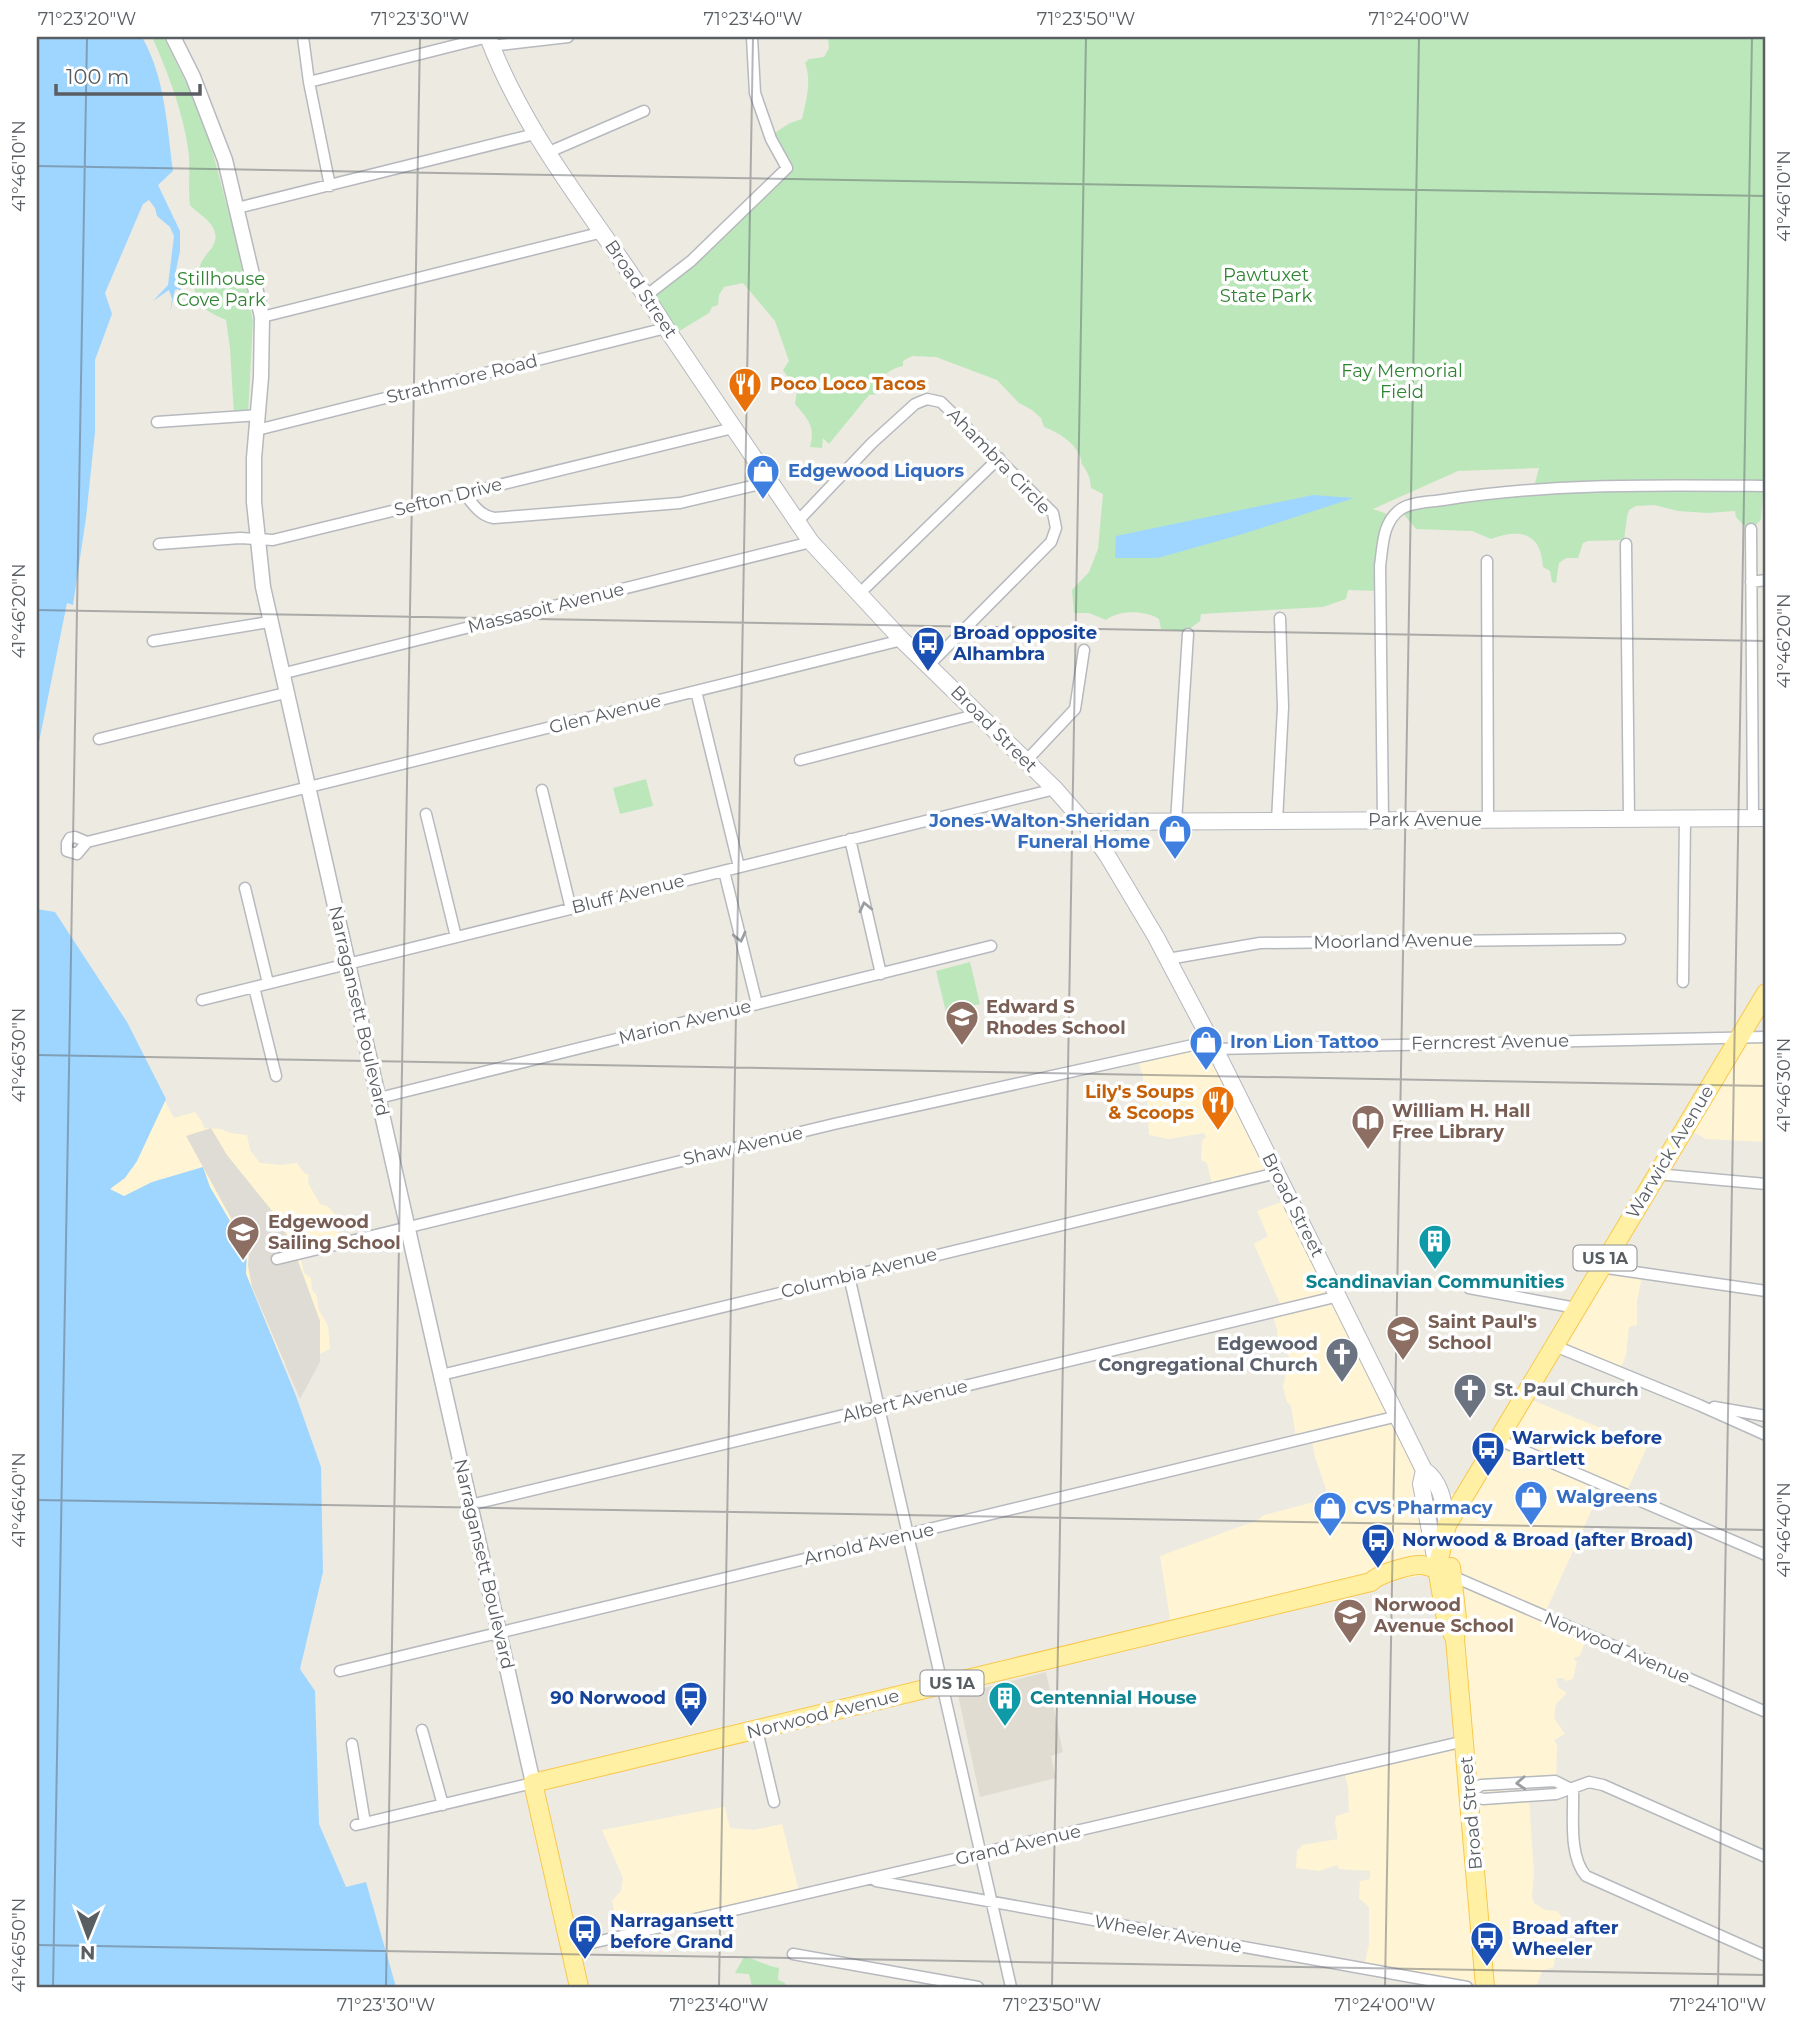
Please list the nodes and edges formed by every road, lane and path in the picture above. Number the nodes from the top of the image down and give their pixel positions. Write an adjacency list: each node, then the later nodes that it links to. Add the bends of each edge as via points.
1 (173, 37): 11 (street, Narragansett Boulevard, via 213,124)
2 (303, 37): 6 (street)
3 (568, 37): 5 (street)
4 (752, 37): 13 (street, via 755,93 787,168 691,261)
5 (489, 40): 6 (street); 8 (main road, Broad Street, via 512,94)
6 (309, 82): 10 (street)
7 (644, 111): 9 (street)
8 (536, 134): 9 (main road, Broad Street); 10 (street)
9 (549, 152): 12 (main road, Broad Street)
10 (330, 186): 11 (street)
11 (237, 208): 14 (street, Narragansett Boulevard)
12 (603, 232): 13 (main road, Broad Street); 14 (street)
13 (647, 295): 15 (main road, Broad Street)
14 (262, 317): 16 (street, Narragansett Boulevard)
15 (666, 328): 18 (main road, Broad Street); 19 (street, Strathmore Road)
16 (259, 415): 17 (street); 19 (street, Narragansett Boulevard)
17 (157, 422)
18 (733, 428): 21 (main road, Broad Street); 23 (street, Sefton Drive)
19 (257, 430): 26 (street, Narragansett Boulevard)
20 (999, 458): 24 (street, Ahambra Circle, via 941,402 927,399 915,404 872,443); 33 (street); 40 (street, Ahambra Circle, via 1053,513 1055,533)
21 (769, 482): 23 (street, via 680,503 494,517 478,510); 24 (main road, Broad Street)
22 (1766, 486): 55 (street, via 1601,485 1496,492 1403,507 1390,520 1380,566)
23 (464, 493): 26 (street, Sefton Drive, via 273,540)
24 (797, 522): 27 (main road, Broad Street)
25 (1751, 529): 32 (street)
26 (256, 540): 28 (street, Sefton Drive); 35 (street, Narragansett Boulevard)
27 (811, 542): 33 (main road, Broad Street); 41 (street, Massasoit Avenue)
28 (159, 544)
29 (1626, 544): 53 (street)
30 (1487, 561): 56 (street)
31 (1766, 580): 32 (street)
32 (1751, 582): 52 (street)
33 (859, 594): 37 (main road, Broad Street)
34 (1280, 618): 57 (street, via 1283,707)
35 (269, 622): 38 (street); 41 (street, Narragansett Boulevard)
36 (1188, 634): 59 (street)
37 (902, 640): 40 (main road, Broad Street); 42 (street, Glen Avenue)
38 (153, 641)
39 (1084, 650): 47 (street, via 1075,709)
40 (929, 665): 44 (main road, Broad Street)
41 (281, 674): 43 (street, Narragansett Boulevard)
42 (696, 691): 48 (street, Glen Avenue); 62 (street)
43 (285, 693): 45 (street); 48 (street, Narragansett Boulevard)
44 (979, 714): 46 (street); 47 (main road, Broad Street)
45 (99, 739)
46 (800, 760)
47 (1026, 761): 50 (main road, Broad Street)
48 (308, 788): 61 (street, Glen Avenue); 70 (street, Narragansett Boulevard)
49 (541, 789): 65 (street)
50 (1055, 789): 58 (main road, Broad Street); 60 (street, Bluff Avenue)
51 (426, 814): 66 (street)
52 (1760, 818): 54 (main road, Park Avenue)
53 (1629, 819): 54 (main road, Park Avenue); 56 (main road, Park Avenue)
54 (1685, 819): 72 (street)
55 (1382, 820): 56 (main road, Park Avenue); 57 (main road, Park Avenue)
56 (1488, 820)
57 (1277, 821): 59 (main road, Park Avenue)
58 (1084, 822): 59 (main road, Park Avenue); 69 (main road, Broad Street)
59 (1176, 822)
60 (850, 839): 62 (street, Bluff Avenue); 71 (street, one-way to 60)
61 (87, 842)
62 (739, 867): 63 (street, Bluff Avenue)
63 (723, 871): 65 (street, Bluff Avenue); 77 (street, one-way to 77)
64 (245, 888): 73 (street)
65 (571, 909): 66 (street, Bluff Avenue)
66 (456, 937): 70 (street, Bluff Avenue)
67 (1620, 939): 69 (street, Moorland Avenue, via 1260,943)
68 (991, 946): 71 (street, Marion Avenue)
69 (1168, 960): 80 (main road, Broad Street)
70 (349, 963): 73 (street, Bluff Avenue); 82 (street, Narragansett Boulevard)
71 (881, 974): 77 (street, Marion Avenue)
72 (1682, 982)
73 (268, 983): 74 (street, Bluff Avenue)
74 (254, 987): 76 (street, Bluff Avenue); 81 (street)
75 (1766, 993): 78 (main road, Warwick Avenue / US 1A)
76 (202, 1000)
77 (757, 1004): 82 (street, Marion Avenue)
78 (1740, 1037): 79 (street, Ferncrest Avenue); 80 (street, Ferncrest Avenue); 84 (main road, Warwick Avenue / US 1A)
79 (1766, 1037)
80 (1212, 1045): 83 (main road, Broad Street); 86 (street, Shaw Avenue, via 834,1124)
81 (276, 1076)
82 (379, 1098): 86 (street, Narragansett Boulevard)
83 (1277, 1173): 89 (street, Columbia Avenue); 92 (main road, Broad Street)
84 (1657, 1174): 85 (street); 88 (main road, Warwick Avenue / US 1A)
85 (1766, 1184)
86 (408, 1226): 87 (street, Shaw Avenue); 95 (street, Narragansett Boulevard)
87 (276, 1259)
88 (1600, 1267): 91 (street); 93 (main road, Warwick Avenue / US 1A)
89 (849, 1276): 95 (street, Columbia Avenue); 97 (street)
90 (1469, 1288): 93 (street)
91 (1766, 1291)
92 (1339, 1296): 97 (street, Albert Avenue); 98 (main road, Broad Street)
93 (1576, 1308): 94 (main road, Warwick Avenue / US 1A)
94 (1555, 1346): 96 (street); 101 (main road, Warwick Avenue / US 1A)
95 (441, 1375): 103 (street, Narragansett Boulevard)
96 (1699, 1405): 99 (street); 100 (street)
97 (879, 1407): 103 (street, Albert Avenue); 105 (street)
98 (1398, 1416): 102 (main road, Broad Street); 105 (street, Arnold Avenue)
99 (1766, 1416)
100 (1766, 1436)
101 (1499, 1440): 104 (main road, Warwick Avenue / US 1A); 106 (street)
102 (1424, 1470): 104 (main road, Broad Street, via 1438,1486); 107 (main road, Broad Street, via 1421,1484)
103 (470, 1505): 108 (street, Narragansett Boulevard)
104 (1447, 1525): 107 (main road, Broad Street)
105 (908, 1534): 108 (street, Arnold Avenue); 110 (street)
106 (1766, 1555)
107 (1440, 1571): 110 (main road, Norwood Avenue / US 1A, via 1379,1587 1371,1582); 111 (street, Norwood Avenue); 114 (main road, Broad Street, via 1457,1618)
108 (500, 1632): 109 (street, Arnold Avenue); 116 (street, Narragansett Boulevard)
109 (340, 1671)
110 (942, 1685): 113 (main road, Norwood Avenue / US 1A); 121 (street)
111 (1766, 1712)
112 (422, 1730): 120 (street)
113 (757, 1730): 116 (main road, Norwood Avenue / US 1A); 119 (street)
114 (1465, 1741): 118 (main road, Broad Street); 121 (street, Grand Avenue)
115 (352, 1744): 120 (street, Norwood Avenue, via 360,1824)
116 (533, 1783): 120 (street, Norwood Avenue); 125 (main road, Narragansett Boulevard)
117 (1573, 1790): 118 (street, via 1555,1781 1481,1785); 122 (street, via 1589,1782 1603,1785); 127 (street, via 1575,1849 1578,1867 1586,1876)
118 (1469, 1794): 132 (main road, Broad Street)
119 (774, 1801)
120 (443, 1805)
121 (980, 1853): 123 (street, Grand Avenue); 124 (street)
122 (1766, 1857)
123 (870, 1879): 124 (street, Wheeler Avenue); 125 (street, Grand Avenue)
124 (992, 1902): 130 (street); 131 (street, Wheeler Avenue)
125 (570, 1948): 128 (main road, Narragansett Boulevard)
126 (793, 1954): 129 (street)
127 (1766, 1956)
128 (579, 1987)
129 (978, 1987)
130 (1011, 1987)
131 (1467, 1987)
132 (1485, 1987)

